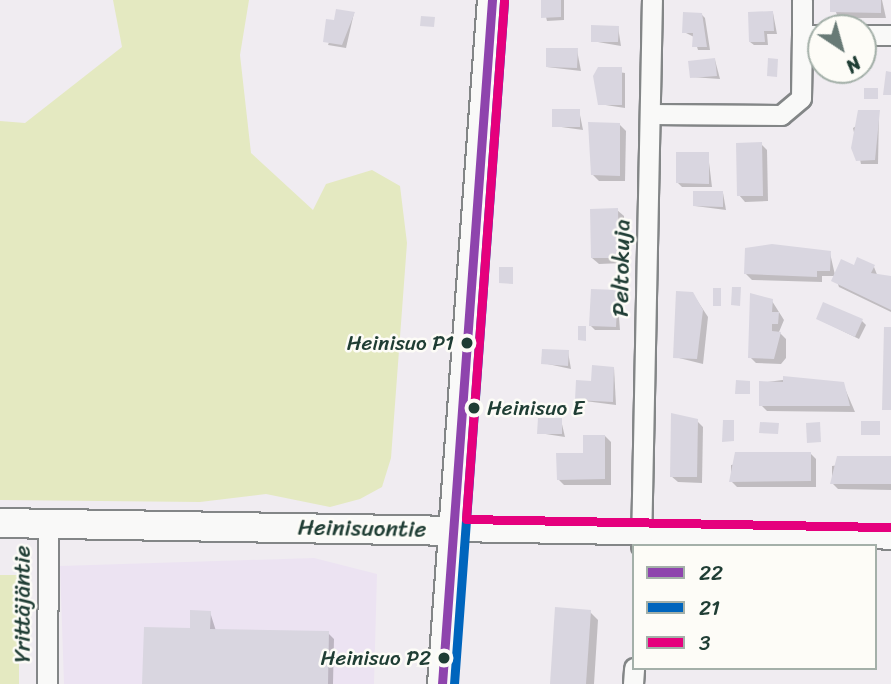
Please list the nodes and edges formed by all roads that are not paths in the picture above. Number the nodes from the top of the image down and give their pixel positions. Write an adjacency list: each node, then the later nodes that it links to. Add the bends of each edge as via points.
1 (492, 0): 9 (main road)
2 (652, 0): 6 (street, Peltokuja)
3 (802, 0): 4 (street)
4 (807, 18)
5 (807, 64): 6 (street, via 795,108 759,117)
6 (650, 114): 11 (street, Peltokuja)
7 (0, 523): 8 (main road, Heinisuontie)
8 (48, 523): 9 (main road, Heinisuontie); 12 (street, Yrittäjäntie)
9 (453, 531): 11 (street, Heinisuontie); 13 (main road)
10 (891, 539): 11 (street, Heinisuontie)
11 (641, 542)
12 (47, 684)
13 (442, 684)

